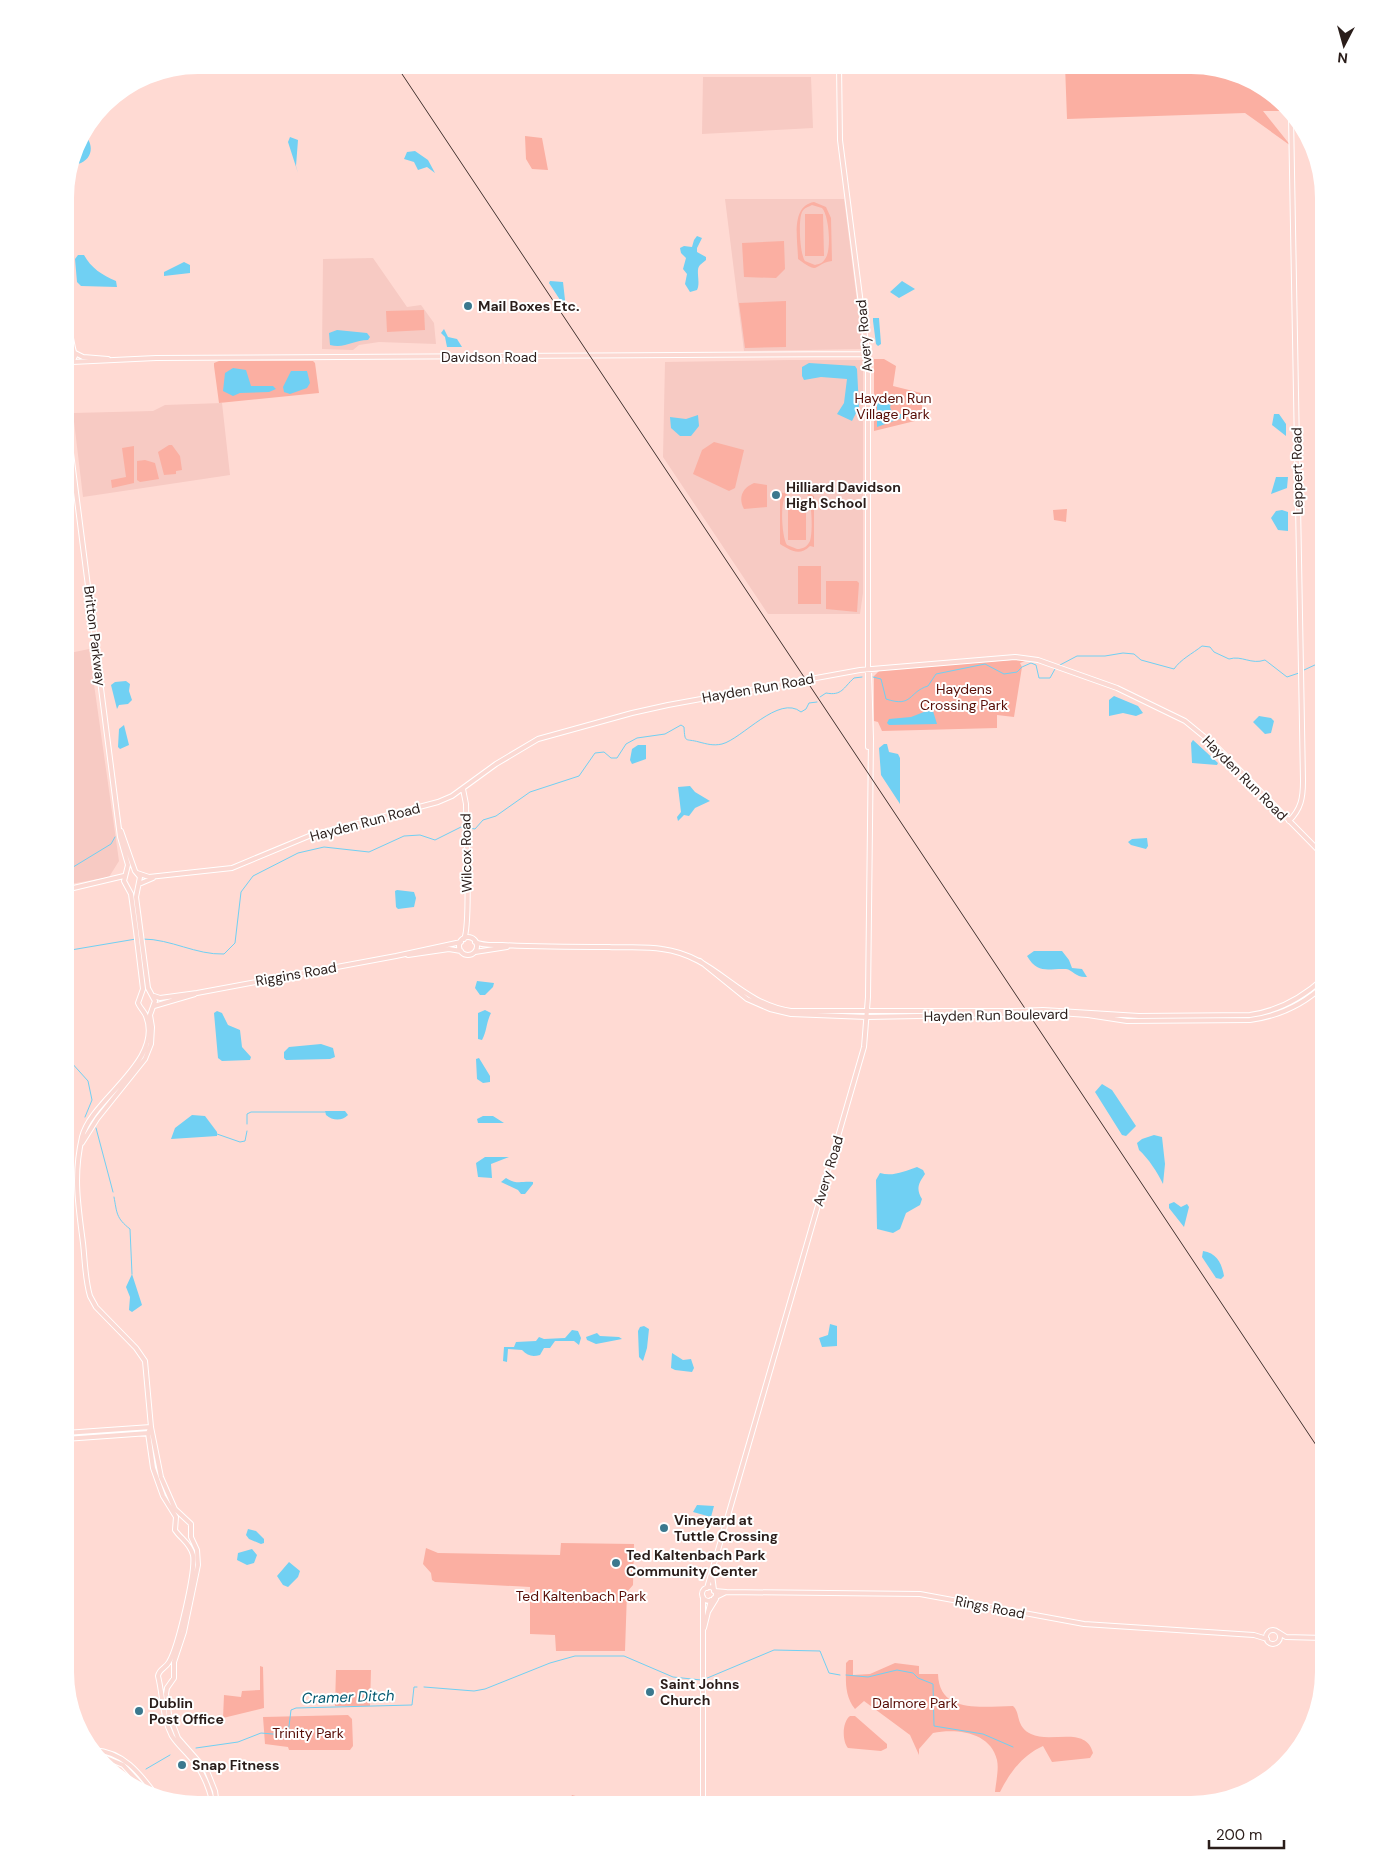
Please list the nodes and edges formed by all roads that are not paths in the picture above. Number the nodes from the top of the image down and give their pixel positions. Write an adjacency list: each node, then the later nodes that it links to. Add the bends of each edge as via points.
1 (839, 74): 4 (main road, Avery Road, via 840,140)
2 (1291, 124): 10 (main road, Leppert Road, via 1303,781 1302,801)
3 (75, 353): 5 (main road, Davidson Road, via 83,357)
4 (868, 354): 5 (main road, Davidson Road); 8 (main road, Avery Road)
5 (110, 359): 6 (main road, Davidson Road)
6 (74, 363)
7 (74, 461): 11 (main road, Britton Parkway)
8 (869, 668): 9 (main road, Hayden Run Road, via 668,705 548,735 521,748); 10 (main road, Hayden Run Road, via 1021,657 1096,680 1158,707 1199,731); 37 (main road, Avery Road)
9 (462, 789): 15 (main road, Hayden Run Road, via 436,803 309,836 232,868); 20 (main road, Wilcox Road, via 466,827)
10 (1289, 821): 12 (main road, Hayden Run Road)
11 (120, 829): 13 (main road, Britton Parkway); 14 (main road, Britton Parkway, via 128,865)
12 (1315, 847)
13 (136, 872): 14 (main road, Hayden Run Road); 15 (main road, Hayden Run Road, via 145,877); 17 (main road, Britton Parkway, via 140,880)
14 (126, 874): 16 (main road); 18 (main road, Britton Parkway)
15 (157, 875): 17 (main road, Hayden Run Road)
16 (110, 881): 18 (main road); 19 (main road)
17 (138, 885): 18 (main road); 21 (main road)
18 (127, 886): 21 (main road)
19 (74, 888)
20 (466, 917): 22 (main road, Wilcox Road); 23 (main road, Wilcox Road, via 466,934)
21 (139, 931): 33 (main road, via 148,988); 34 (main road)
22 (471, 938): 23 (main road); 24 (main road)
23 (462, 940): 26 (main road); 28 (main road, Riggins Road)
24 (476, 942): 25 (main road); 27 (main road)
25 (509, 946): 27 (main road); 29 (main road, via 657,948)
26 (461, 951): 27 (main road, via 467,955); 28 (main road, Riggins Road, via 449,949)
27 (475, 952)
28 (396, 956): 32 (main road, Riggins Road)
29 (700, 961): 37 (main road, via 749,996 771,1006 800,1011); 40 (main road, via 747,999 770,1009 791,1014)
30 (1315, 985): 38 (main road, Hayden Run Boulevard, via 1289,1004 1250,1015 1139,1016)
31 (1315, 991): 38 (main road, Hayden Run Boulevard, via 1292,1008 1250,1020 1128,1021)
32 (197, 992): 33 (main road, Riggins Road, via 160,998); 35 (main road, Riggins Road)
33 (152, 995): 34 (main road, via 146,993); 35 (main road)
34 (141, 996): 36 (main road, via 138,1003)
35 (154, 1007): 36 (main road); 41 (main road, via 150,1015 152,1036 145,1059)
36 (142, 1009): 41 (main road, via 148,1025 142,1054 90,1121)
37 (867, 1011): 39 (main road, Hayden Run Boulevard); 40 (main road, Avery Road)
38 (1044, 1011): 39 (main road, Hayden Run Boulevard, bridge)
39 (1017, 1013): 40 (main road, Hayden Run Boulevard)
40 (867, 1016): 51 (main road, Avery Road, via 863,1055)
41 (82, 1143): 42 (main road, via 75,1177 87,1287 96,1307 144,1360)
42 (151, 1427): 43 (main road); 44 (main road); 45 (main road)
43 (74, 1432)
44 (148, 1433): 45 (main road); 46 (main road); 48 (main road, via 156,1480)
45 (154, 1433): 47 (main road, via 156,1456 165,1487 175,1509)
46 (74, 1438)
47 (184, 1518): 48 (main road); 49 (main road, via 190,1522)
48 (176, 1522): 50 (main road, via 175,1530)
49 (191, 1530): 50 (main road); 68 (main road, via 198,1565)
50 (181, 1536): 67 (main road, via 192,1553 193,1569 178,1637 170,1662)
51 (712, 1574): 52 (main road, Avery Road); 53 (main road, Avery Road)
52 (714, 1584): 54 (main road, Avery Road); 55 (main road)
53 (707, 1588): 54 (main road); 56 (main road, via 702,1592)
54 (714, 1591): 55 (main road, Rings Road); 57 (main road)
55 (725, 1592): 57 (main road, Rings Road); 62 (main road, Rings Road, via 920,1594 1077,1623)
56 (703, 1597): 57 (main road, via 707,1601); 59 (main road)
57 (715, 1598): 58 (main road); 58 (main road)
58 (707, 1614): 59 (main road)
59 (704, 1628): 77 (main road)
60 (1269, 1632): 61 (main road); 62 (main road, Rings Road); 65 (main road)
61 (1278, 1632): 63 (main road); 66 (main road)
62 (1254, 1635): 65 (main road, Rings Road)
63 (1298, 1638): 64 (main road); 66 (main road)
64 (1315, 1638)
65 (1267, 1639): 66 (main road, via 1272,1643)
66 (1278, 1641)
67 (162, 1668): 68 (main road); 69 (main road, via 158,1674)
68 (174, 1673): 70 (main road)
69 (159, 1681): 70 (main road); 75 (main road, via 164,1715 172,1734 200,1768)
70 (170, 1684): 76 (main road, via 166,1694 178,1738 207,1771)
71 (104, 1753): 74 (main road, via 114,1754 126,1761)
72 (109, 1758): 73 (main road, via 123,1765)
73 (136, 1779)
74 (147, 1785)
75 (210, 1796)
76 (216, 1796)
77 (703, 1796)

